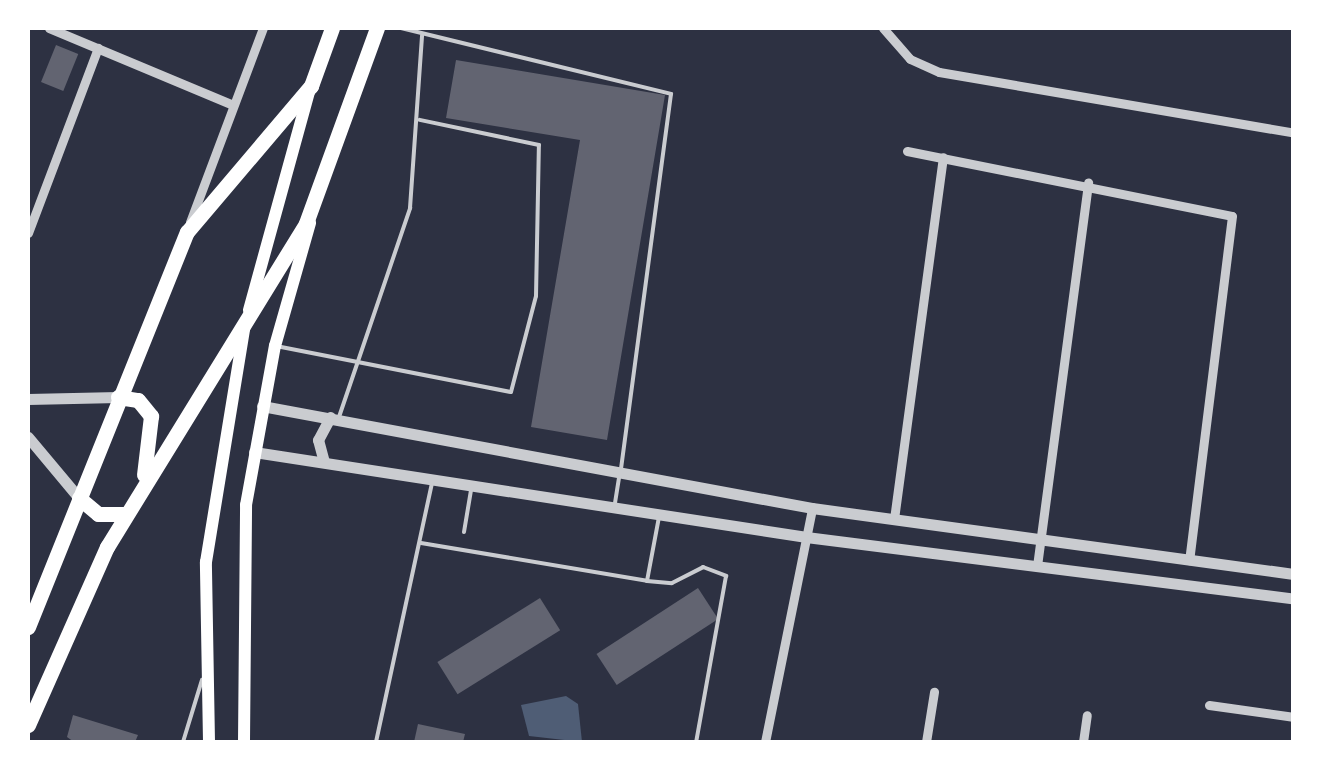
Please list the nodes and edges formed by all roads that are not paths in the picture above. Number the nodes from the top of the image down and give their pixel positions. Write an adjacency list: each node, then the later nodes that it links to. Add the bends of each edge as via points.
1 (49, 28): 8 (street)
2 (262, 28): 10 (street)
3 (332, 28): 9 (highway)
4 (377, 28): 16 (highway)
5 (401, 28): 7 (lane)
6 (883, 28): 12 (street, via 910,59 939,72)
7 (422, 35): 11 (lane); 29 (lane, via 670,94)
8 (98, 48): 10 (street); 18 (street)
9 (310, 86): 17 (highway); 19 (main road)
10 (231, 104): 17 (street)
11 (420, 120): 21 (lane, via 404,232); 21 (lane, via 536,142 541,150 536,296 511,392)
12 (1294, 133)
13 (907, 151): 14 (street)
14 (943, 157): 15 (street); 38 (street)
15 (1088, 182): 41 (street); 43 (street, via 1232,216)
16 (319, 194): 19 (highway); 20 (main road)
17 (187, 232): 22 (highway)
18 (28, 233)
19 (250, 308): 32 (highway); 50 (main road, via 211,506)
20 (275, 346): 21 (lane); 24 (main road)
21 (354, 366): 25 (lane)
22 (118, 397): 23 (street); 32 (highway, via 142,402 152,423); 33 (highway)
23 (28, 400)
24 (262, 406): 25 (street); 27 (main road)
25 (334, 418): 28 (street, via 318,440); 29 (street)
26 (28, 437): 33 (street)
27 (254, 452): 28 (street); 58 (main road, via 239,610)
28 (324, 462): 30 (street)
29 (621, 470): 34 (lane); 35 (street)
30 (433, 479): 31 (street); 42 (lane)
31 (472, 485): 34 (street); 39 (lane)
32 (140, 491): 36 (highway)
33 (78, 498): 36 (highway, via 98,514); 47 (highway)
34 (614, 507): 37 (street)
35 (812, 508): 38 (street); 40 (street)
36 (126, 514): 55 (highway)
37 (660, 514): 40 (street); 46 (lane)
38 (894, 520): 41 (street)
39 (464, 532)
40 (806, 537): 44 (street); 61 (street)
41 (1040, 540): 43 (street); 44 (street)
42 (421, 543): 46 (lane); 59 (lane)
43 (1189, 560): 45 (street)
44 (1036, 566): 48 (street)
45 (1294, 574)
46 (647, 581): 60 (lane, via 672,583 704,568 726,576)
47 (34, 598): 49 (highway)
48 (1294, 599)
49 (28, 627)
50 (204, 676): 56 (lane); 57 (main road)
51 (934, 692): 62 (street)
52 (1210, 705): 54 (street)
53 (1087, 714): 63 (street)
54 (1294, 716)
55 (28, 725)
56 (182, 742)
57 (209, 742)
58 (244, 742)
59 (376, 742)
60 (696, 742)
61 (765, 742)
62 (926, 742)
63 (1083, 742)

